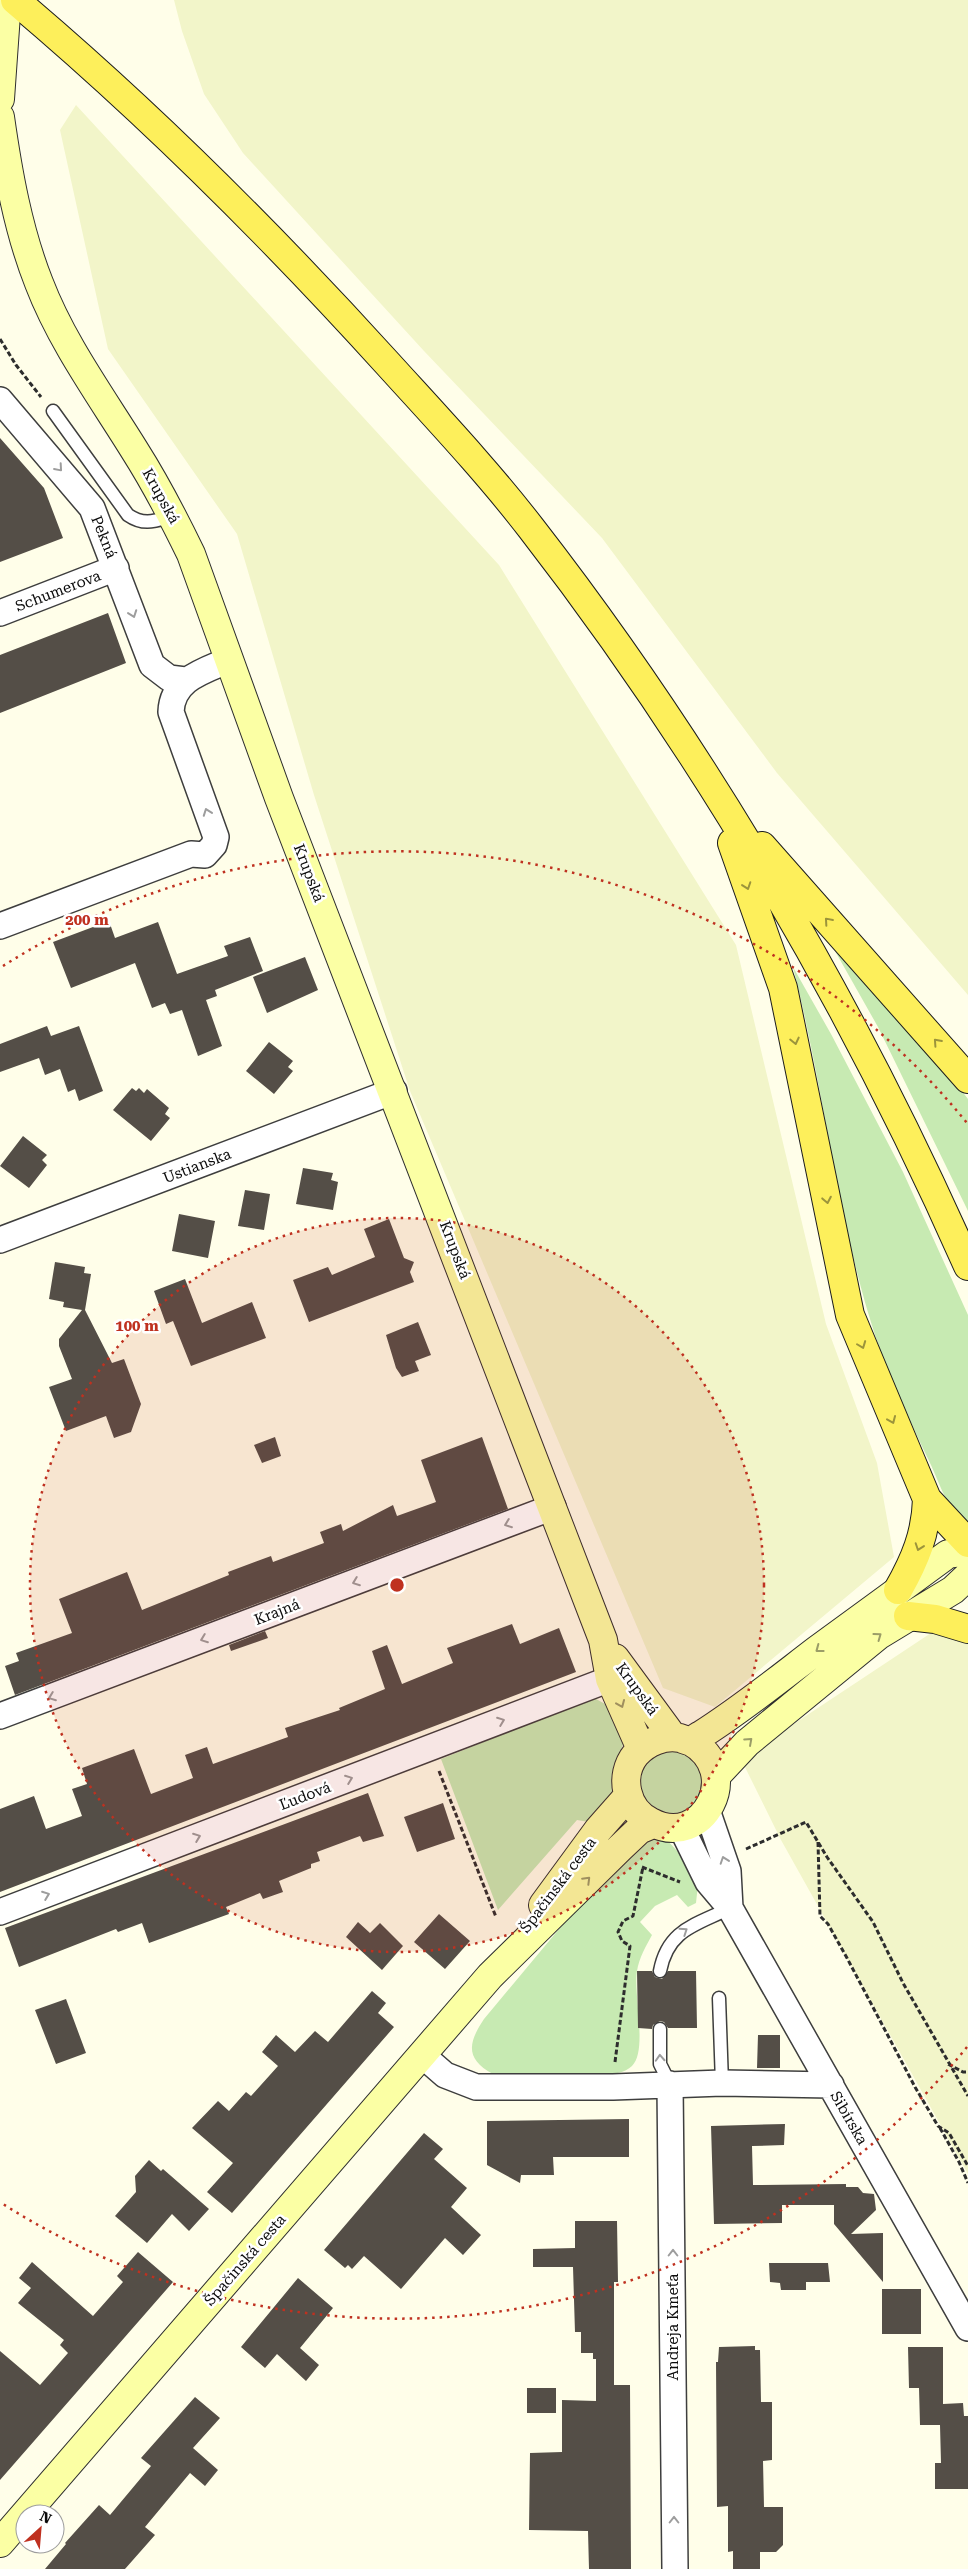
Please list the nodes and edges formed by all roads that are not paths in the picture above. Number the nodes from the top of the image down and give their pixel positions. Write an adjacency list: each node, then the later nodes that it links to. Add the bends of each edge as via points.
1 (7, 0): 3 (street)
2 (15, 0): 12 (main road, via 99,71 207,173 319,288 457,440 530,526 612,637)
3 (0, 99)
4 (0, 117): 7 (street, Krupská, via 10,187 39,283 82,369)
5 (0, 400): 8 (street, Pekná, one-way to 8, via 92,508)
6 (53, 412): 7 (lane, via 128,515 138,522 148,523)
7 (173, 516): 10 (street, Krupská, via 191,554)
8 (116, 568): 9 (street, Schumerova); 11 (street, Pekná, one-way to 11, via 152,665 169,678)
9 (0, 613)
10 (229, 660): 11 (street); 15 (street, Krupská, via 279,798)
11 (185, 680): 13 (street, one-way to 11, via 191,854 205,855 214,846 216,837 172,712 172,702)
12 (714, 790): 14 (main road, one-way to 12); 17 (main road, via 860,1042 924,1166); 18 (main road, one-way to 18, via 783,988 850,1315)
13 (0, 926)
14 (968, 1079)
15 (394, 1091): 16 (street, Ustianska); 19 (street, Krupská)
16 (0, 1240)
17 (968, 1266)
18 (927, 1499): 20 (main road); 23 (main road, one-way to 23, via 921,1542)
19 (553, 1507): 26 (street, Krupská); 28 (street, Krajná, one-way to 28)
20 (968, 1543)
21 (968, 1551): 23 (street, via 948,1554)
22 (968, 1576): 24 (street, via 953,1590)
23 (898, 1590): 29 (street, one-way to 29, via 729,1717)
24 (908, 1616): 25 (main road, via 935,1619); 31 (street, one-way to 24, via 747,1742 879,1635)
25 (968, 1629)
26 (603, 1640): 27 (street, Krupská); 29 (street, Krupská, via 632,1685)
27 (610, 1679): 30 (street, Krupská, one-way to 30); 37 (street, Ľudová, one-way to 27)
28 (0, 1716)
29 (681, 1739): 30 (street, via 656,1740); 31 (street, via 709,1758)
30 (641, 1750): 32 (street, via 628,1771)
31 (716, 1776): 33 (street, via 715,1794)
32 (628, 1796): 34 (street, via 638,1812); 39 (street, Špačinská cesta, via 598,1830)
33 (708, 1810): 35 (street, via 696,1821); 36 (street, Sibírska, one-way to 33, via 728,1871)
34 (653, 1824): 35 (street); 39 (street, Špačinská cesta, one-way to 34, via 620,1848 640,1830)
35 (680, 1826): 36 (street, Sibírska, via 708,1882)
36 (730, 1908): 38 (lane, one-way to 36, via 663,1957 679,1933); 45 (street, Sibírska)
37 (0, 1912)
38 (660, 1971)
39 (490, 1976): 42 (street, Špačinská cesta)
40 (719, 1998): 43 (lane)
41 (660, 2029): 44 (lane, one-way to 41, via 660,2064)
42 (422, 2055): 44 (street, via 445,2075 476,2087); 47 (street, Špačinská cesta)
43 (722, 2083): 44 (street); 45 (street)
44 (670, 2084): 48 (street, Andreja Kmeťa, one-way to 44)
45 (830, 2085): 46 (street, Sibírska)
46 (968, 2328)
47 (0, 2543)
48 (675, 2569)

